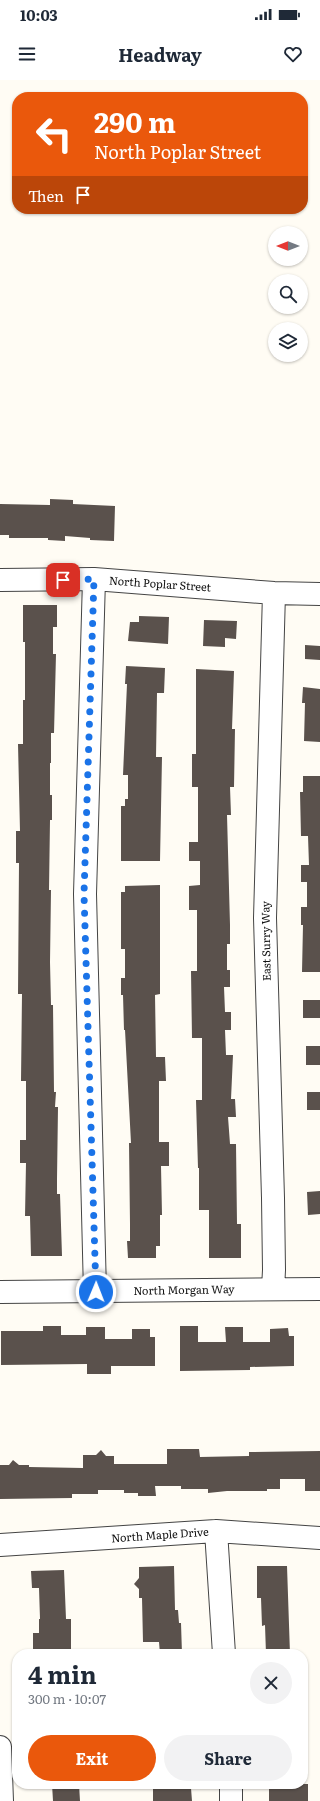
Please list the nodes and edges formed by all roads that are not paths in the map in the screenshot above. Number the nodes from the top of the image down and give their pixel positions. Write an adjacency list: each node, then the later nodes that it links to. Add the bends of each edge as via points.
1 (94, 579): 2 (street, North Poplar Street); 3 (street, North Poplar Street); 8 (street, via 84,894)
2 (0, 580)
3 (274, 593): 4 (street, North Poplar Street); 5 (street, East Surry Way, via 265,918)
4 (320, 594)
5 (273, 1289): 6 (street, North Morgan Way); 8 (street, North Morgan Way)
6 (320, 1289)
7 (0, 1292): 8 (street, North Morgan Way)
8 (96, 1292)
9 (216, 1531): 10 (street, North Maple Drive); 11 (street, North Maple Drive); 12 (street)
10 (320, 1538)
11 (0, 1545)
12 (224, 1649)
13 (0, 1747): 15 (street)
14 (231, 1789): 16 (street)
15 (2, 1801)
16 (231, 1801)

